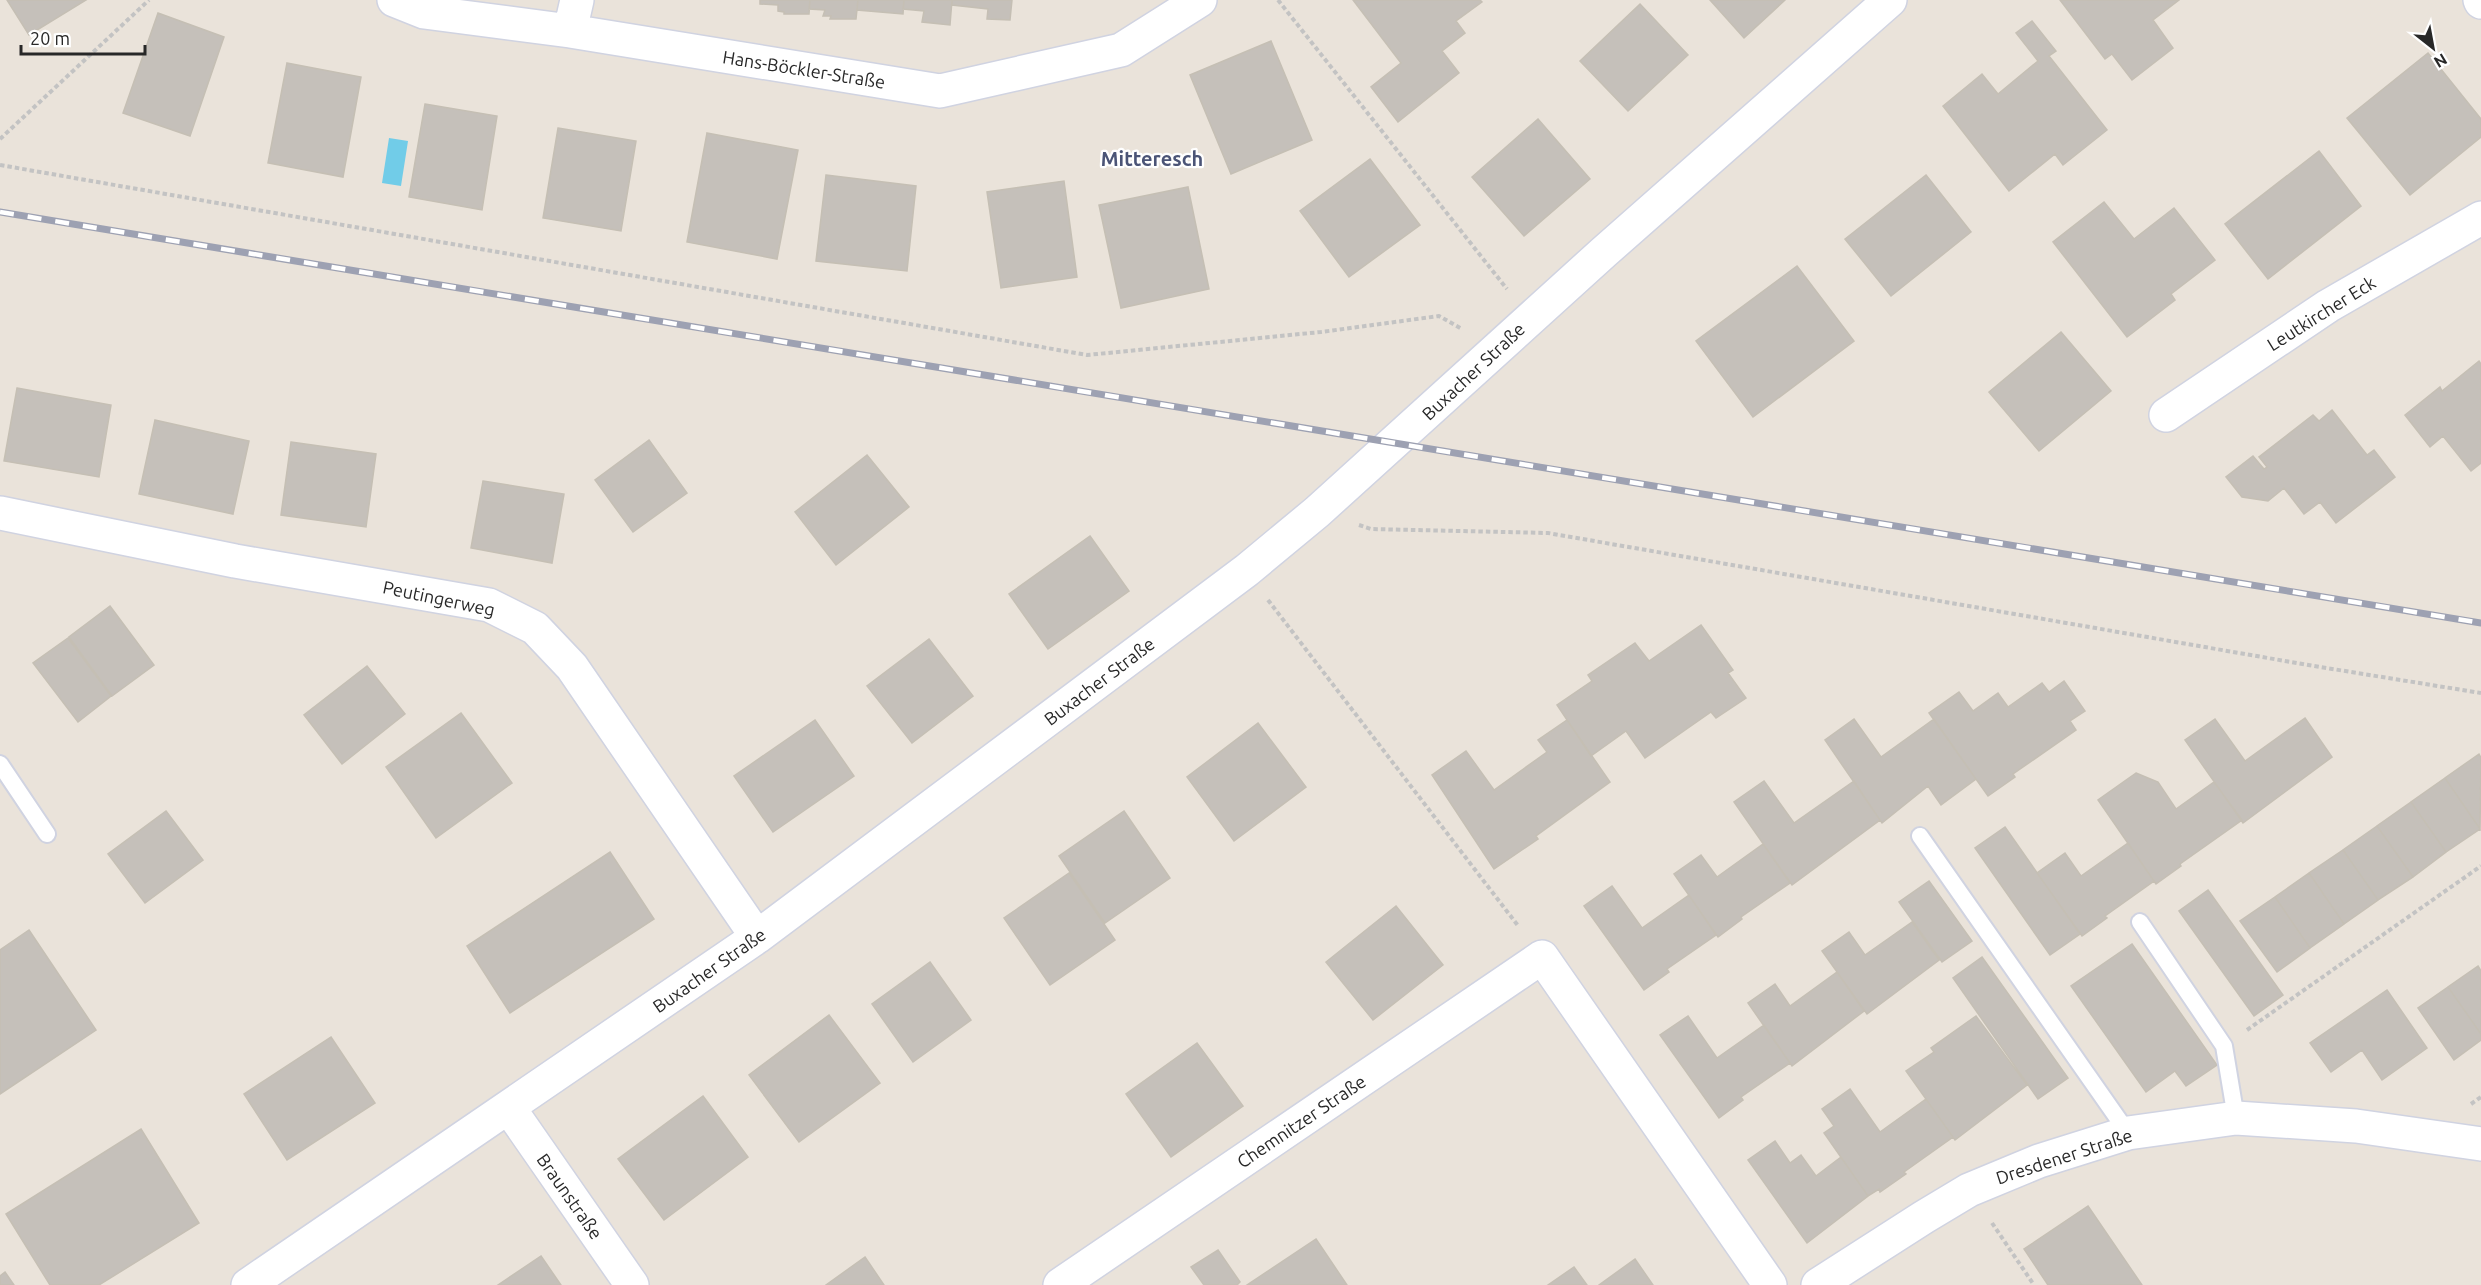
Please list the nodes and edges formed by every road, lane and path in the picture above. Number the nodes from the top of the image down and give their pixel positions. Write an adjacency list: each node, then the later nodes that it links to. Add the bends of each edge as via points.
1 (148, 0): 8 (path)
2 (394, 0): 7 (street, Hans-Böckler-Straße, via 424,12)
3 (577, 0): 7 (street)
4 (1200, 0): 7 (street, Hans-Böckler-Straße, via 1121,50 940,91)
5 (1278, 0): 11 (path)
6 (1890, 0): 11 (street, Buxacher Straße)
7 (570, 31)
8 (0, 140)
9 (0, 165): 12 (path, via 1087,355 1322,332 1439,316)
10 (2481, 218): 13 (street, Leutkircher Eck, via 2328,306)
11 (1531, 319): 12 (street, Buxacher Straße)
12 (1498, 349): 14 (street, Buxacher Straße)
13 (2166, 415)
14 (1317, 512): 16 (street, Buxacher Straße); 17 (path, via 1371,529 1548,533)
15 (0, 513): 23 (street, Peutingerweg, via 235,561 489,605 535,628 572,667)
16 (1247, 570): 23 (street, Buxacher Straße); 24 (path)
17 (2481, 693)
18 (0, 764): 19 (lane)
19 (46, 834)
20 (1920, 836): 28 (lane)
21 (2481, 866): 25 (path)
22 (2140, 922): 25 (lane)
23 (757, 937): 26 (street, Buxacher Straße)
24 (1542, 957): 33 (street, Chemnitzer Straße); 34 (street)
25 (2224, 1046): 27 (lane)
26 (509, 1108): 31 (street, Buxacher Straße); 32 (street, Braunstraße)
27 (2236, 1118): 28 (street, Dresdener Straße); 29 (street, Dresdener Straße, via 2356,1126)
28 (2128, 1133): 30 (street, Dresdener Straße, via 2039,1161)
29 (2481, 1144)
30 (1969, 1190): 35 (street, Dresdener Straße); 36 (path)
31 (248, 1285)
32 (632, 1285)
33 (1060, 1285)
34 (1770, 1285)
35 (1818, 1285)
36 (2034, 1285)

